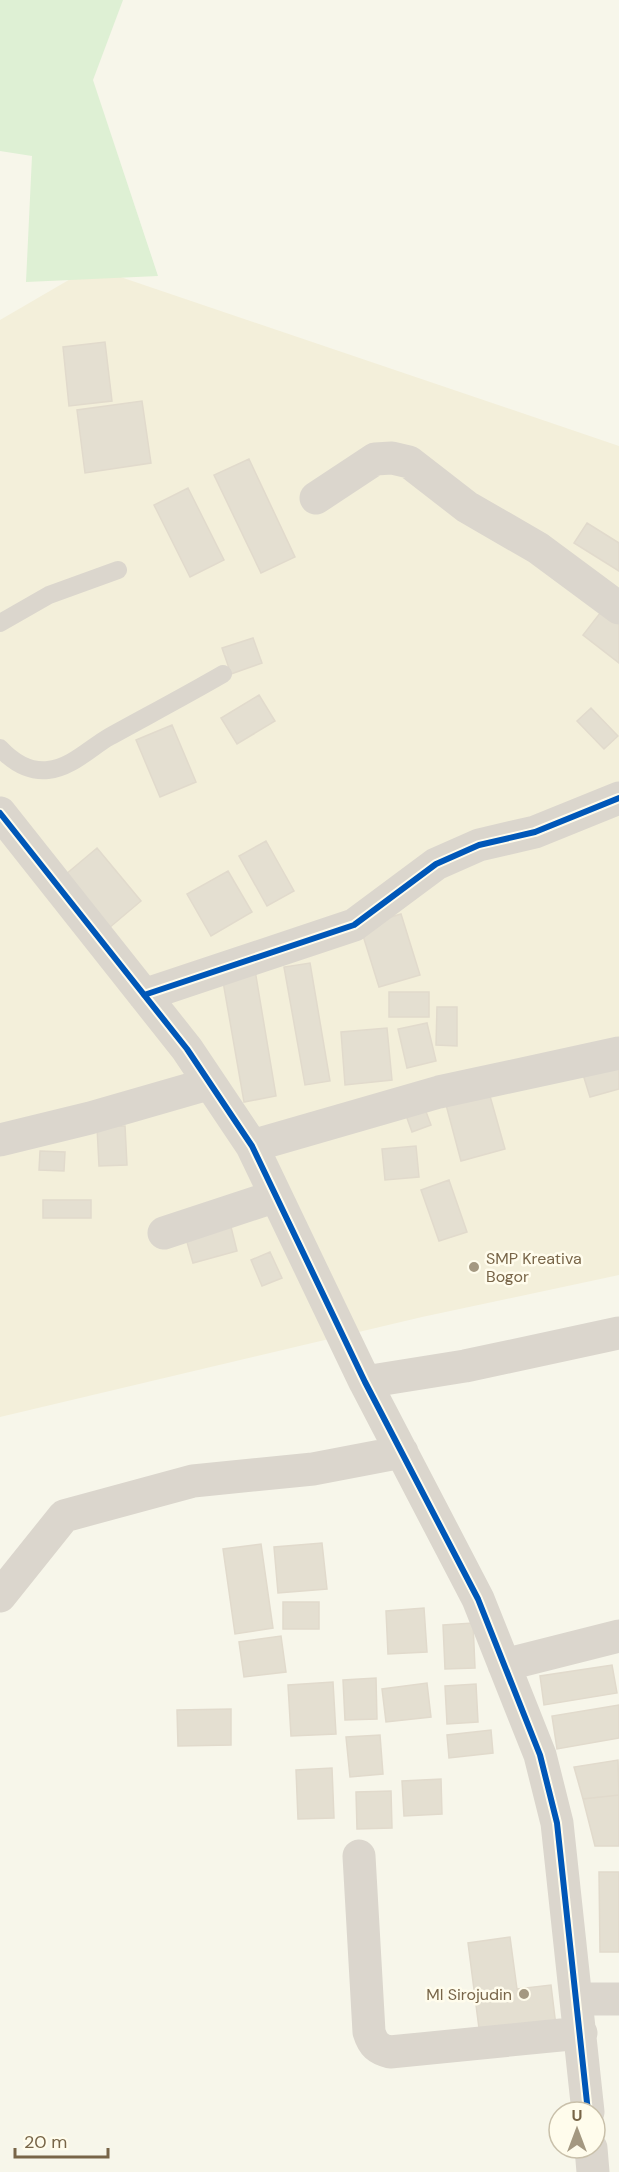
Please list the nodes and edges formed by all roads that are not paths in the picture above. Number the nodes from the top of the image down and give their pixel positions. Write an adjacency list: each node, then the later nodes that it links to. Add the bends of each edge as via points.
1 (316, 498): 3 (street, via 375,459 408,462 467,507 538,548)
2 (118, 570): 4 (lane, via 49,595)
3 (619, 608)
4 (0, 623)
5 (223, 674): 6 (lane, via 63,767 27,768)
6 (0, 748)
7 (619, 798): 9 (street, via 535,832 479,845 436,864 354,925)
8 (0, 813): 9 (street)
9 (144, 995): 11 (street, via 187,1049)
10 (619, 1053): 13 (street, via 439,1092)
11 (208, 1084): 12 (street); 13 (street)
12 (0, 1140)
13 (252, 1146): 14 (street)
14 (276, 1196): 15 (street); 17 (street)
15 (165, 1233)
16 (619, 1334): 17 (street)
17 (365, 1382): 18 (street)
18 (402, 1452): 19 (street, via 313,1469 194,1480 64,1516); 21 (street, via 478,1599)
19 (0, 1596)
20 (619, 1636): 21 (street)
21 (504, 1665): 23 (street, via 540,1755 557,1823)
22 (359, 1856): 25 (street, via 369,2032 380,2050)
23 (576, 1999): 24 (street); 25 (street)
24 (619, 1999)
25 (581, 2033): 26 (street)
26 (587, 2100)

